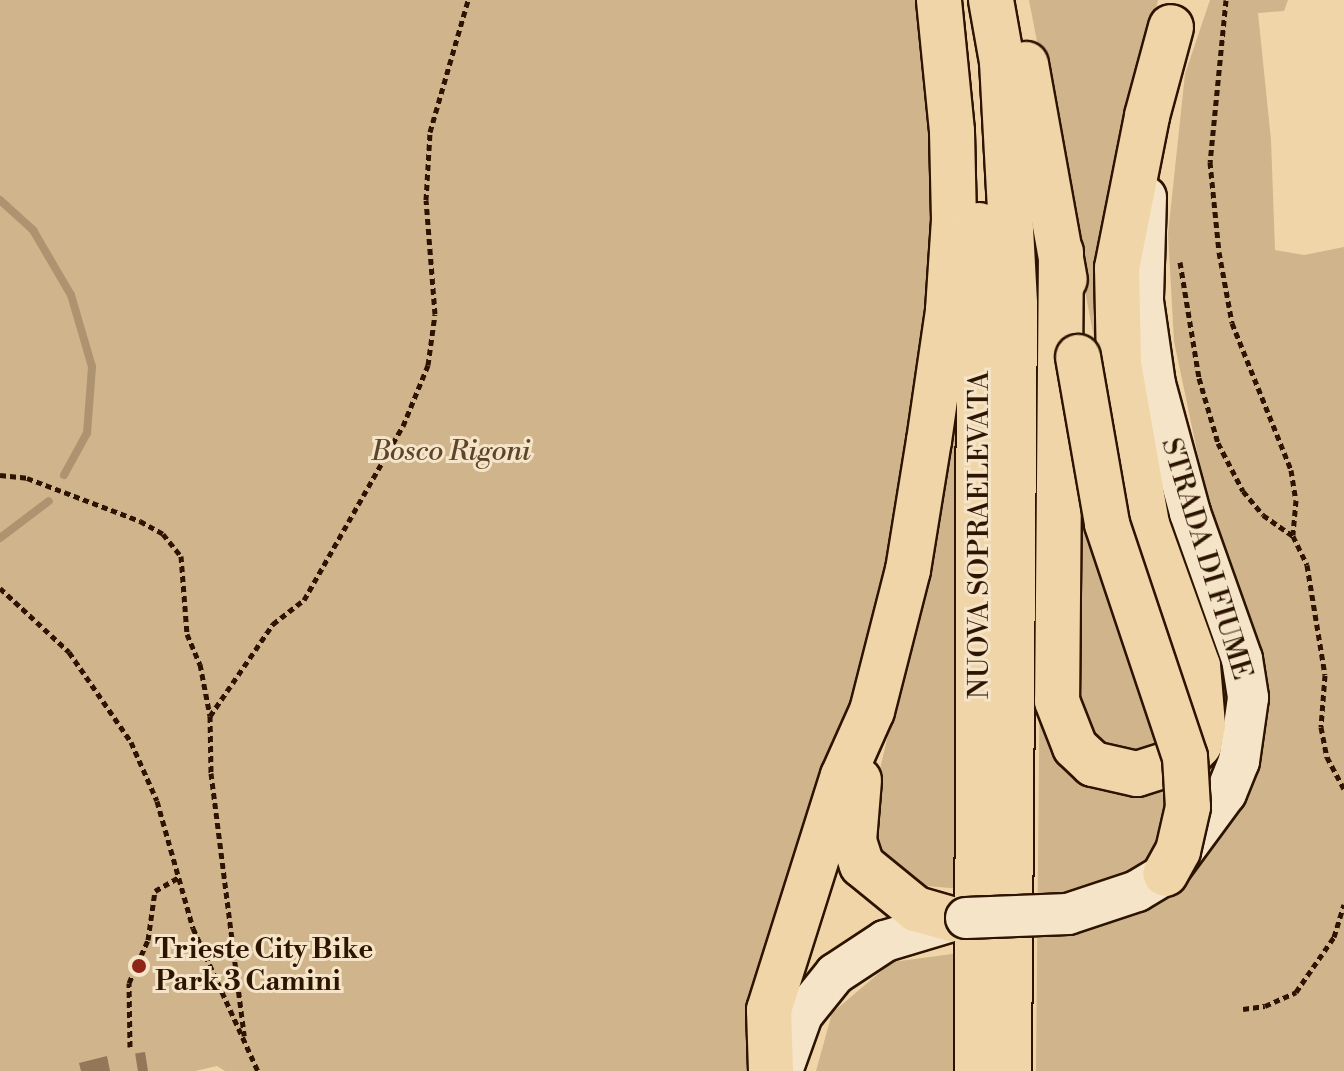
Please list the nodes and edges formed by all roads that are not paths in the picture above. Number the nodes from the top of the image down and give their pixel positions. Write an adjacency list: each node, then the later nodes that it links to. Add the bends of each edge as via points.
1 (939, 0): 7 (highway, via 952,131 948,310 908,570)
2 (955, 0): 12 (highway, NUOVA SOPRAELEVATA, via 979,190)
3 (991, 0): 13 (highway, NUOVA SOPRAELEVATA, via 1002,62 1015,304)
4 (1009, 0): 6 (highway)
5 (1173, 14): 6 (highway, via 1117,268 1119,363 1147,524 1198,666 1203,725 1199,745 1187,758 1137,774 1114,771 1084,755 1063,724 1057,701); 8 (main road, STRADA DI FIUME, bridge, via 1148,178 1143,288 1155,384 1178,474 1242,659 1248,698 1239,761 1226,793 1201,833)
6 (1061, 252): 8 (highway, bridge, via 1107,524 1185,757 1188,807 1178,851)
7 (872, 711): 9 (highway, via 853,815 862,865 916,909); 10 (highway, via 843,776 769,1010)
8 (1165, 874): 9 (main road, STRADA DI FIUME, bridge, via 1137,891 1068,914)
9 (959, 918): 11 (main road, STRADA DI FIUME, via 885,941 835,974 802,1015)
10 (771, 1071)
11 (782, 1071)
12 (977, 1071)
13 (1009, 1071)

